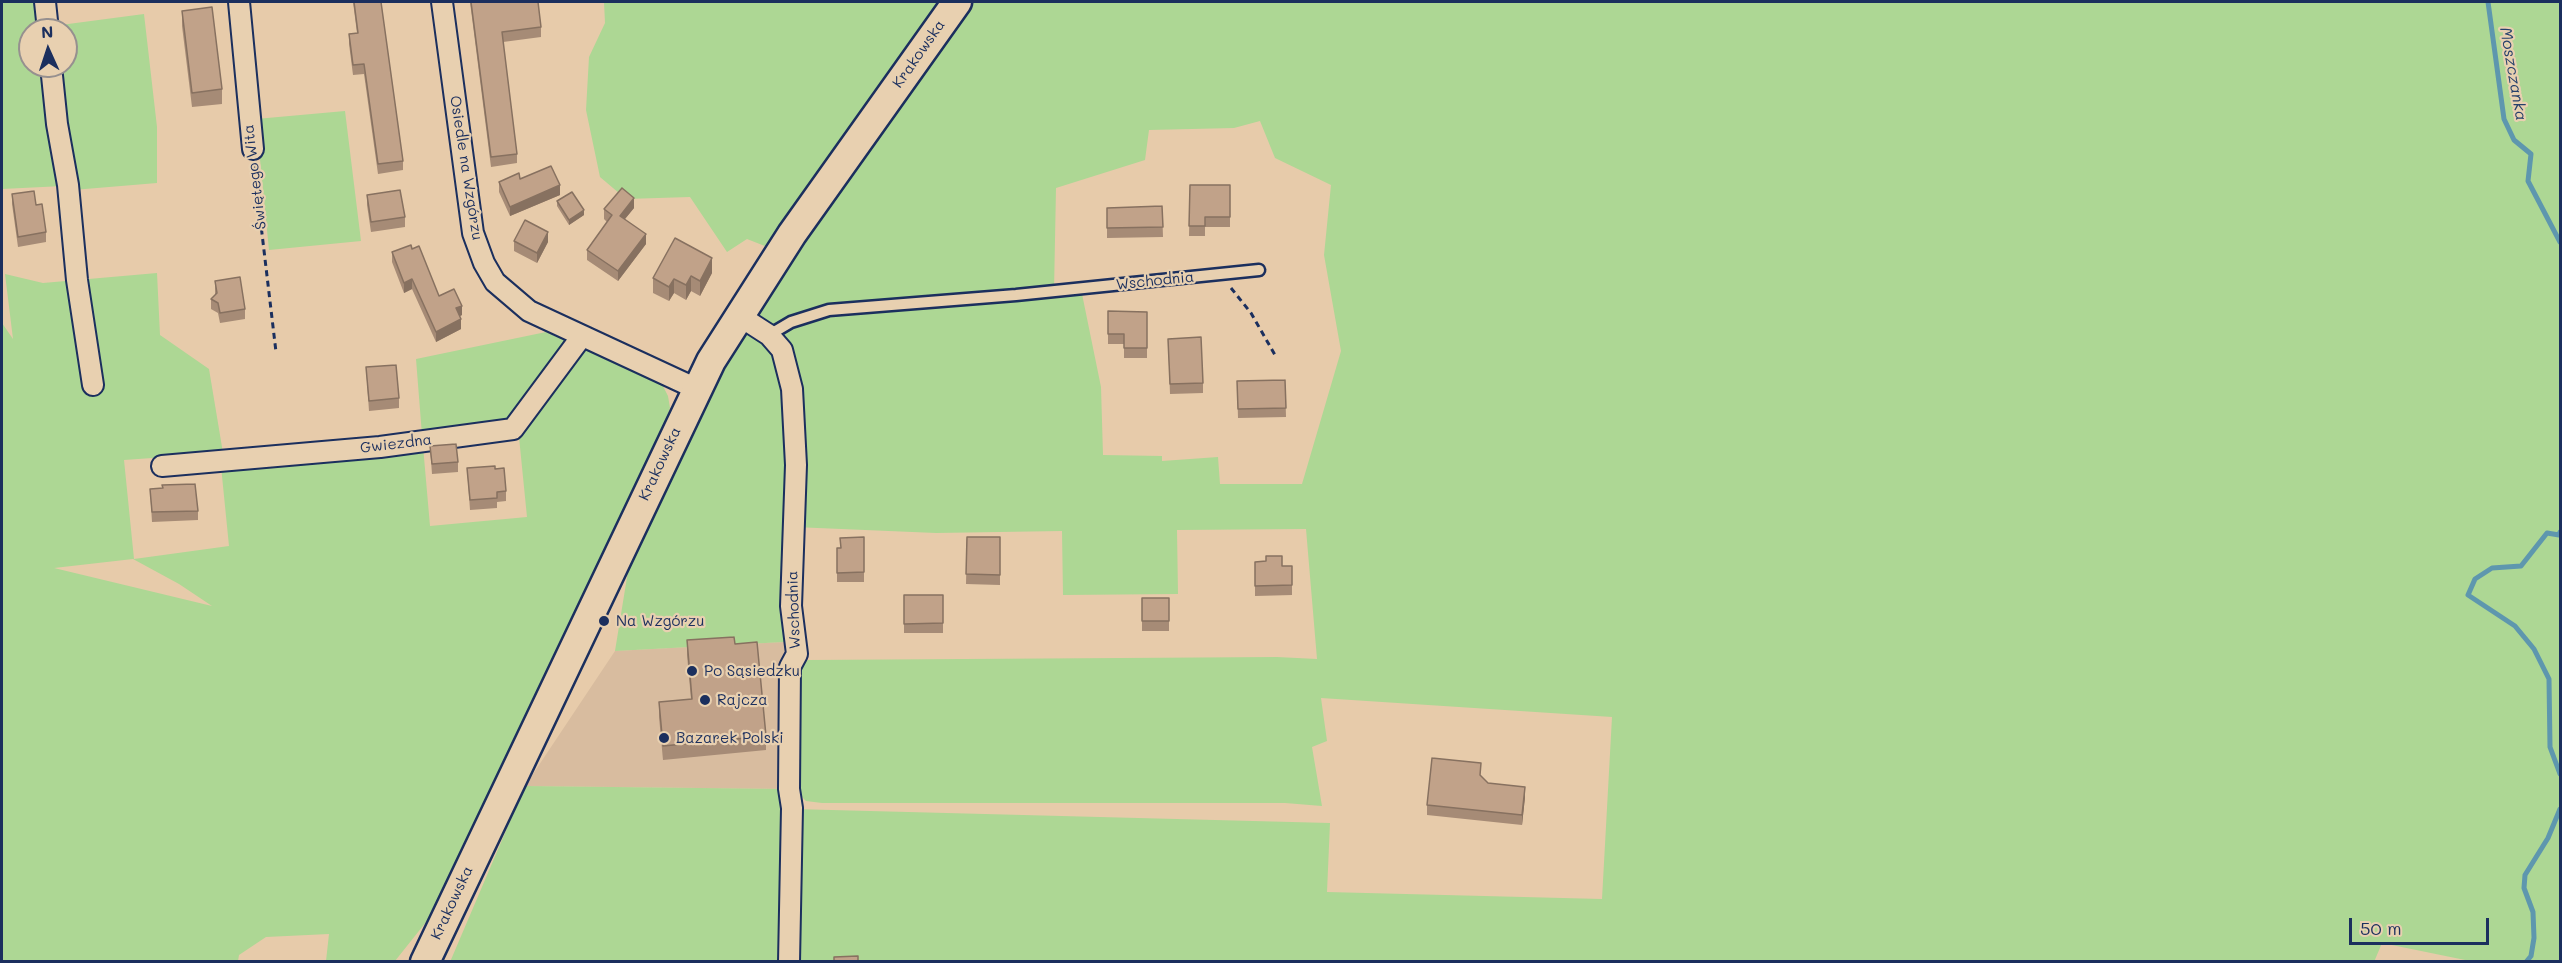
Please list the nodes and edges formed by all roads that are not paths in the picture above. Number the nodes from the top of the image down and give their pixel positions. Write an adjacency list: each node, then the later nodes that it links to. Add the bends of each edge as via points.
1 (45, 2): 5 (street)
2 (239, 2): 7 (street, Świętego Wita)
3 (442, 2): 11 (street, Osiedle na Wzgórzu, via 473,233 484,263 511,298)
4 (957, 2): 9 (main road, Krakowska)
5 (47, 18)
6 (52, 78): 12 (street)
7 (253, 149)
8 (1259, 270): 10 (lane, Wschodnia, via 830,310 791,322)
9 (738, 315): 10 (street, Wschodnia); 13 (main road, Krakowska)
10 (769, 335): 16 (street, Wschodnia, via 782,350 788,368 796,465 791,606 797,654 790,667)
11 (582, 336): 13 (street, Osiedle na Wzgórzu); 14 (street, Gwiezdna, via 513,429 380,447)
12 (93, 385)
13 (697, 389): 15 (main road, Krakowska)
14 (162, 466)
15 (425, 962)
16 (789, 962)

